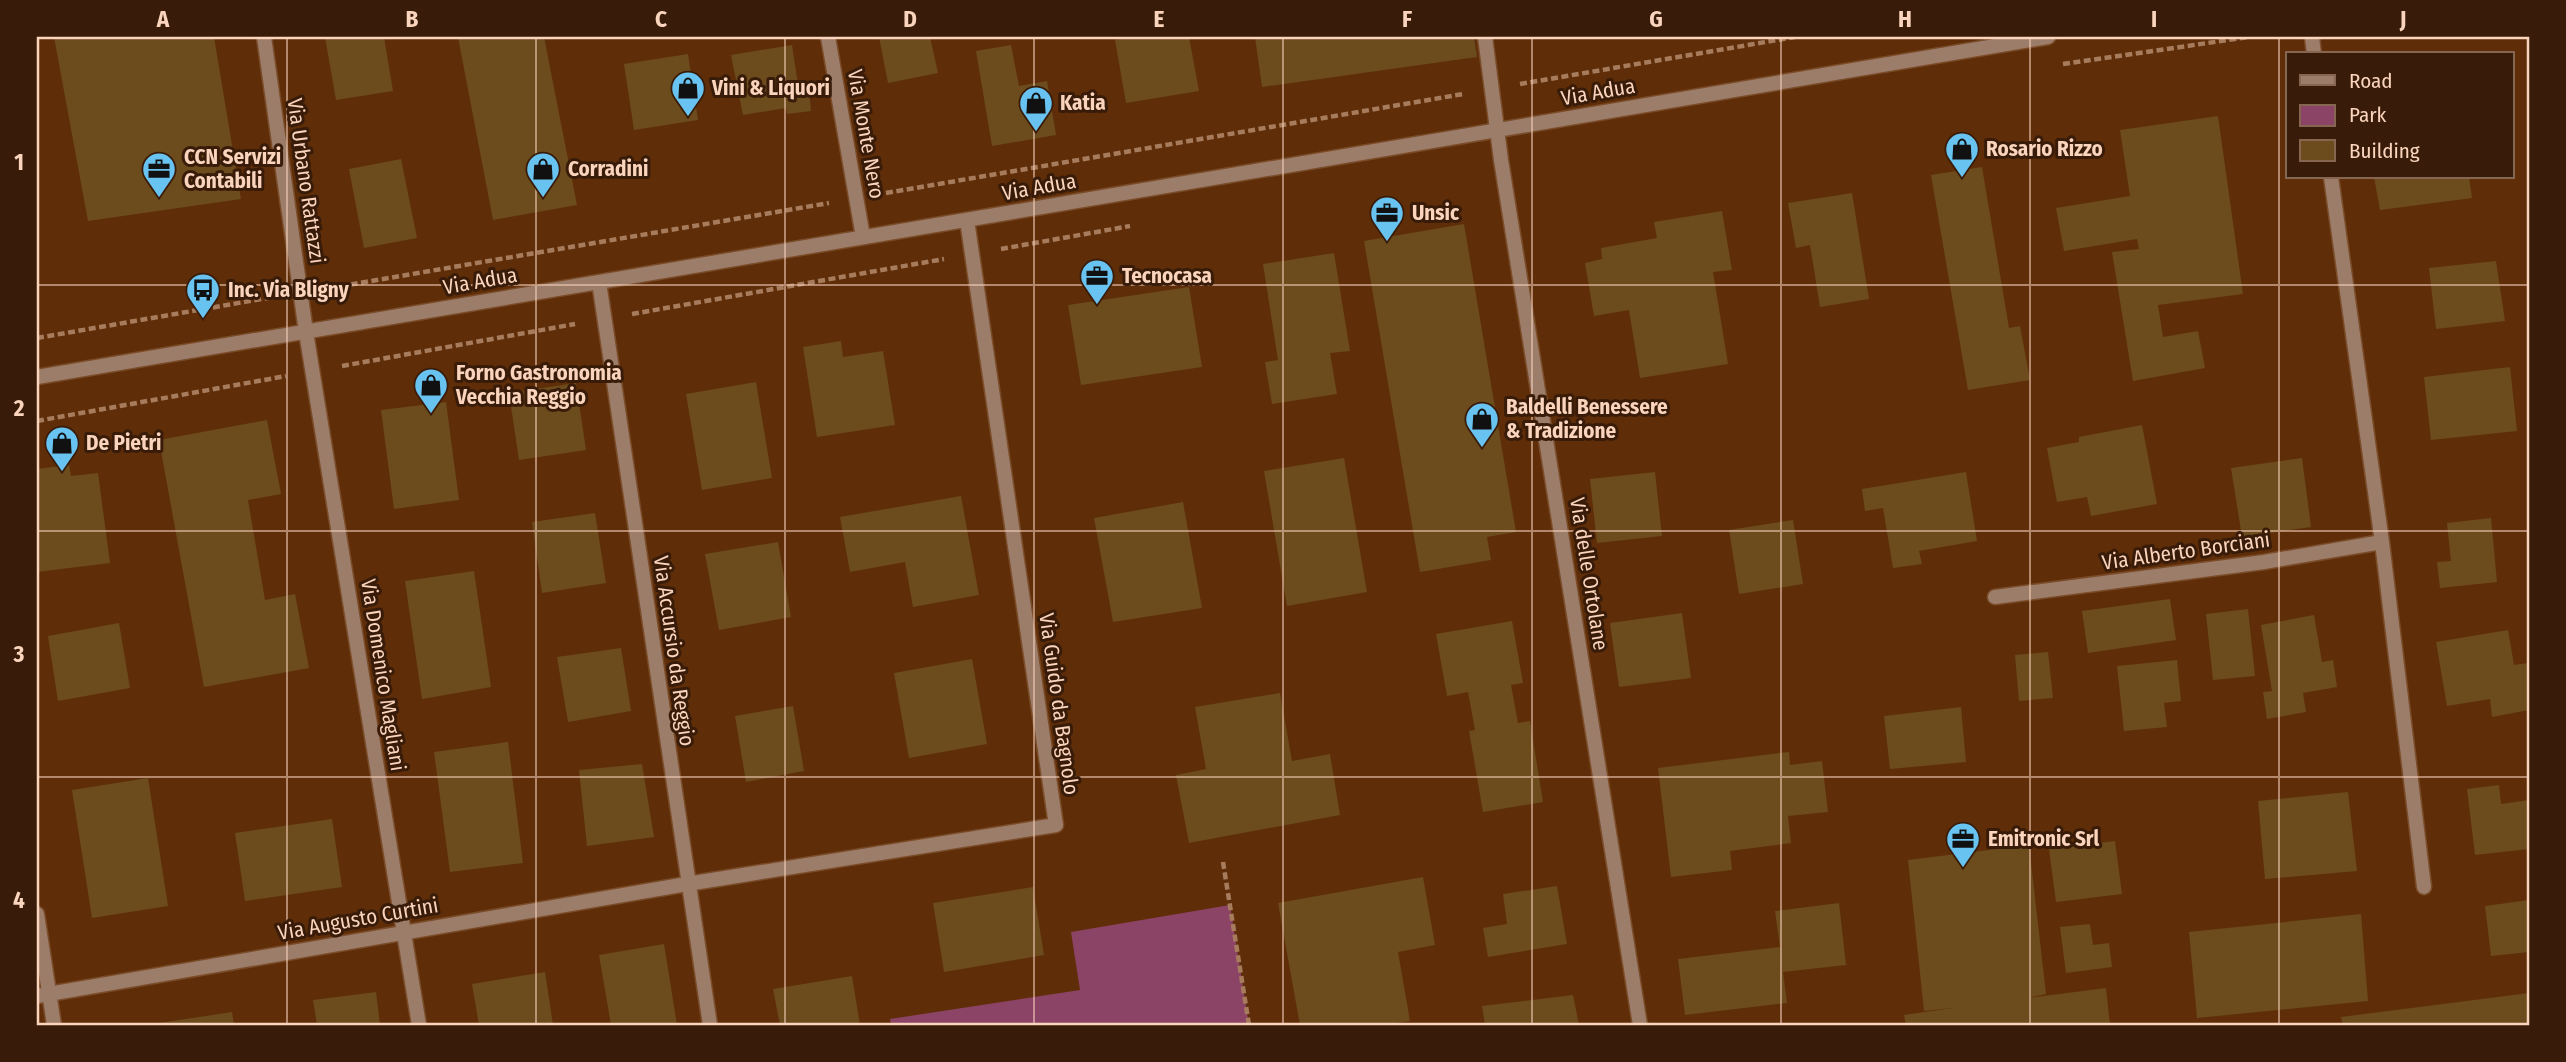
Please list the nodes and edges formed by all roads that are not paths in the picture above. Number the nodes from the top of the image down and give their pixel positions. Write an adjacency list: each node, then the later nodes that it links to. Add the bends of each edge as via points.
1 (264, 37): 10 (street, Via Urbano Rattazzi)
2 (828, 37): 8 (street, Via Monte Nero)
3 (1485, 37): 5 (street, Via delle Ortolane)
4 (2048, 37): 5 (street, Via Adua)
5 (1497, 130): 7 (street, Via Adua); 22 (street, Via delle Ortolane)
6 (2331, 178): 12 (street)
7 (967, 220): 8 (street, Via Adua); 14 (street, Via Guido da Bagnolo, via 1055,824)
8 (863, 237): 9 (street, Via Adua)
9 (599, 282): 10 (street, Via Adua); 14 (street, Via Accursio da Reggio)
10 (306, 332): 11 (street, Via Adua); 17 (street, Via Domenico Magliani)
11 (37, 377)
12 (2382, 542): 13 (street, Via Alberto Borciani); 15 (street)
13 (1995, 597)
14 (687, 884): 17 (street, Via Augusto Curtini); 21 (street, Via Accursio da Reggio)
15 (2424, 887)
16 (37, 914): 18 (street)
17 (404, 932): 18 (street, Via Augusto Curtini); 20 (street, Via Domenico Magliani)
18 (43, 995): 19 (street)
19 (54, 1025)
20 (419, 1025)
21 (710, 1025)
22 (1640, 1025)

